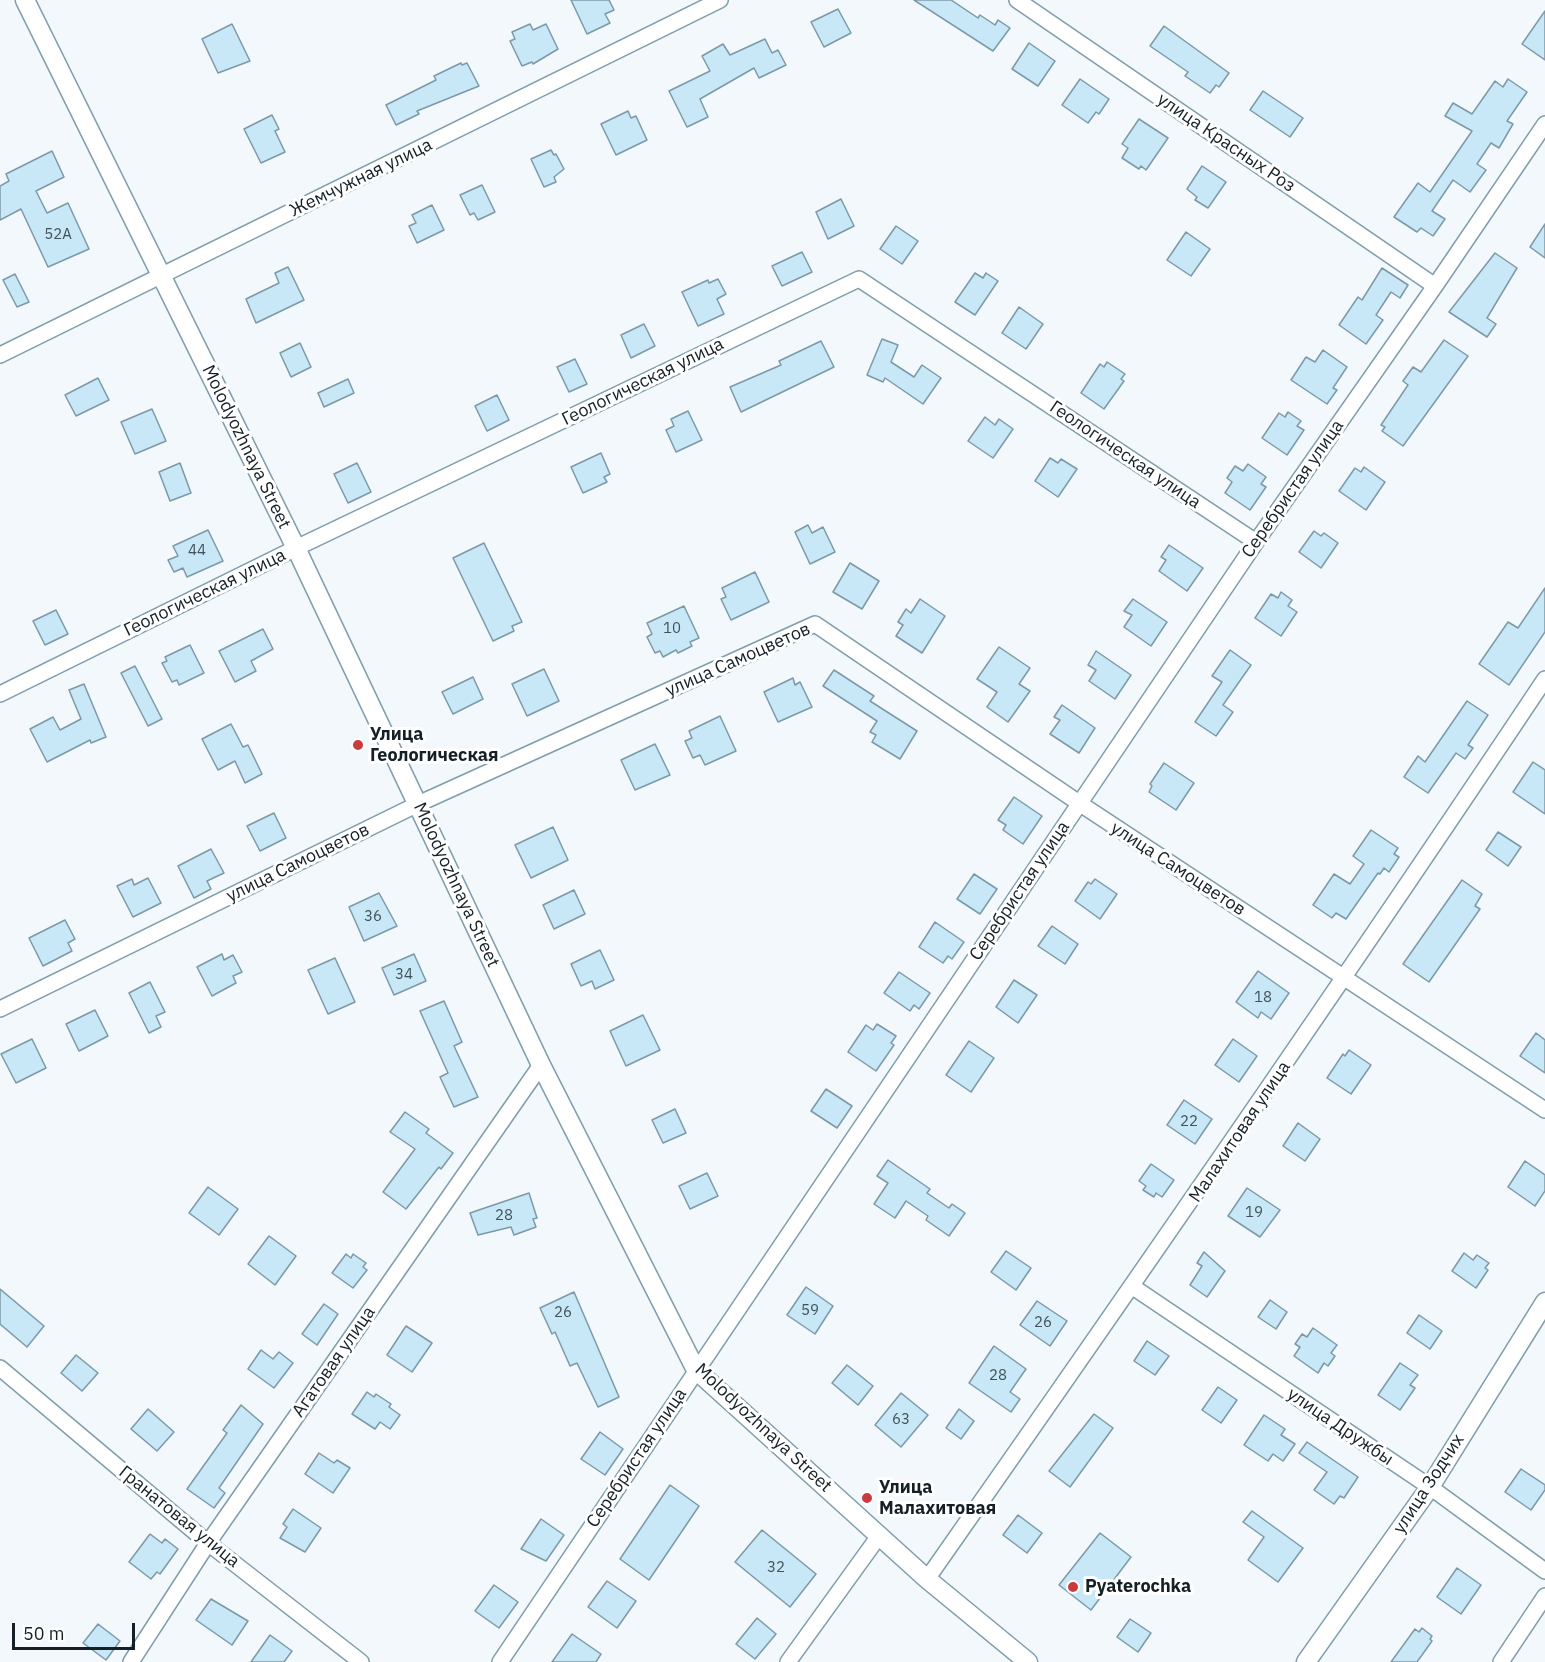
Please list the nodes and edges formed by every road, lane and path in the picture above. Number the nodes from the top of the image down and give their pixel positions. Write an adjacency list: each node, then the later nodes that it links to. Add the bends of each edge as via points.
1 (26, 0): 5 (street, Molodyozhnaya Street)
2 (720, 0): 5 (street, Жемчужная улица)
3 (1017, 0): 6 (street, улица Красных Роз)
4 (1545, 124): 6 (street, Серебристая улица)
5 (161, 276): 7 (street, Жемчужная улица); 9 (street, Molodyozhnaya Street)
6 (1436, 286): 8 (street, Серебристая улица)
7 (0, 355)
8 (1256, 542): 9 (street, Геологическая улица, via 859,279); 12 (street, Серебристая улица)
9 (296, 548): 11 (street, Геологическая улица); 13 (street, Molodyozhnaya Street)
10 (1545, 679): 14 (street, Малахитовая улица)
11 (0, 694)
12 (1079, 803): 13 (street, улица Самоцветов, via 815,624); 14 (street, улица Самоцветов); 21 (street, Серебристая улица)
13 (418, 804): 15 (street, улица Самоцветов); 16 (street, Molodyozhnaya Street)
14 (1345, 979): 17 (street, улица Самоцветов); 18 (street, Малахитовая улица)
15 (0, 1009)
16 (541, 1065): 21 (street, Molodyozhnaya Street); 24 (street, Агатовая улица)
17 (1545, 1110)
18 (1133, 1287): 22 (street, улица Дружбы); 26 (street, Малахитовая улица)
19 (1545, 1302): 22 (street, улица Зодчих)
20 (0, 1368): 24 (street, Гранатовая улица)
21 (696, 1370): 23 (street, Molodyozhnaya Street); 30 (street, Серебристая улица)
22 (1430, 1487): 25 (street, улица Дружбы); 33 (street, улица Зодчих)
23 (879, 1536): 26 (street, Molodyozhnaya Street); 31 (street)
24 (208, 1544): 28 (street, Агатовая улица); 29 (street, Гранатовая улица)
25 (1545, 1571)
26 (927, 1579): 32 (street, Molodyozhnaya Street)
27 (1545, 1596): 34 (street)
28 (131, 1662)
29 (362, 1662)
30 (500, 1662)
31 (788, 1662)
32 (1028, 1662)
33 (1306, 1662)
34 (1501, 1662)

